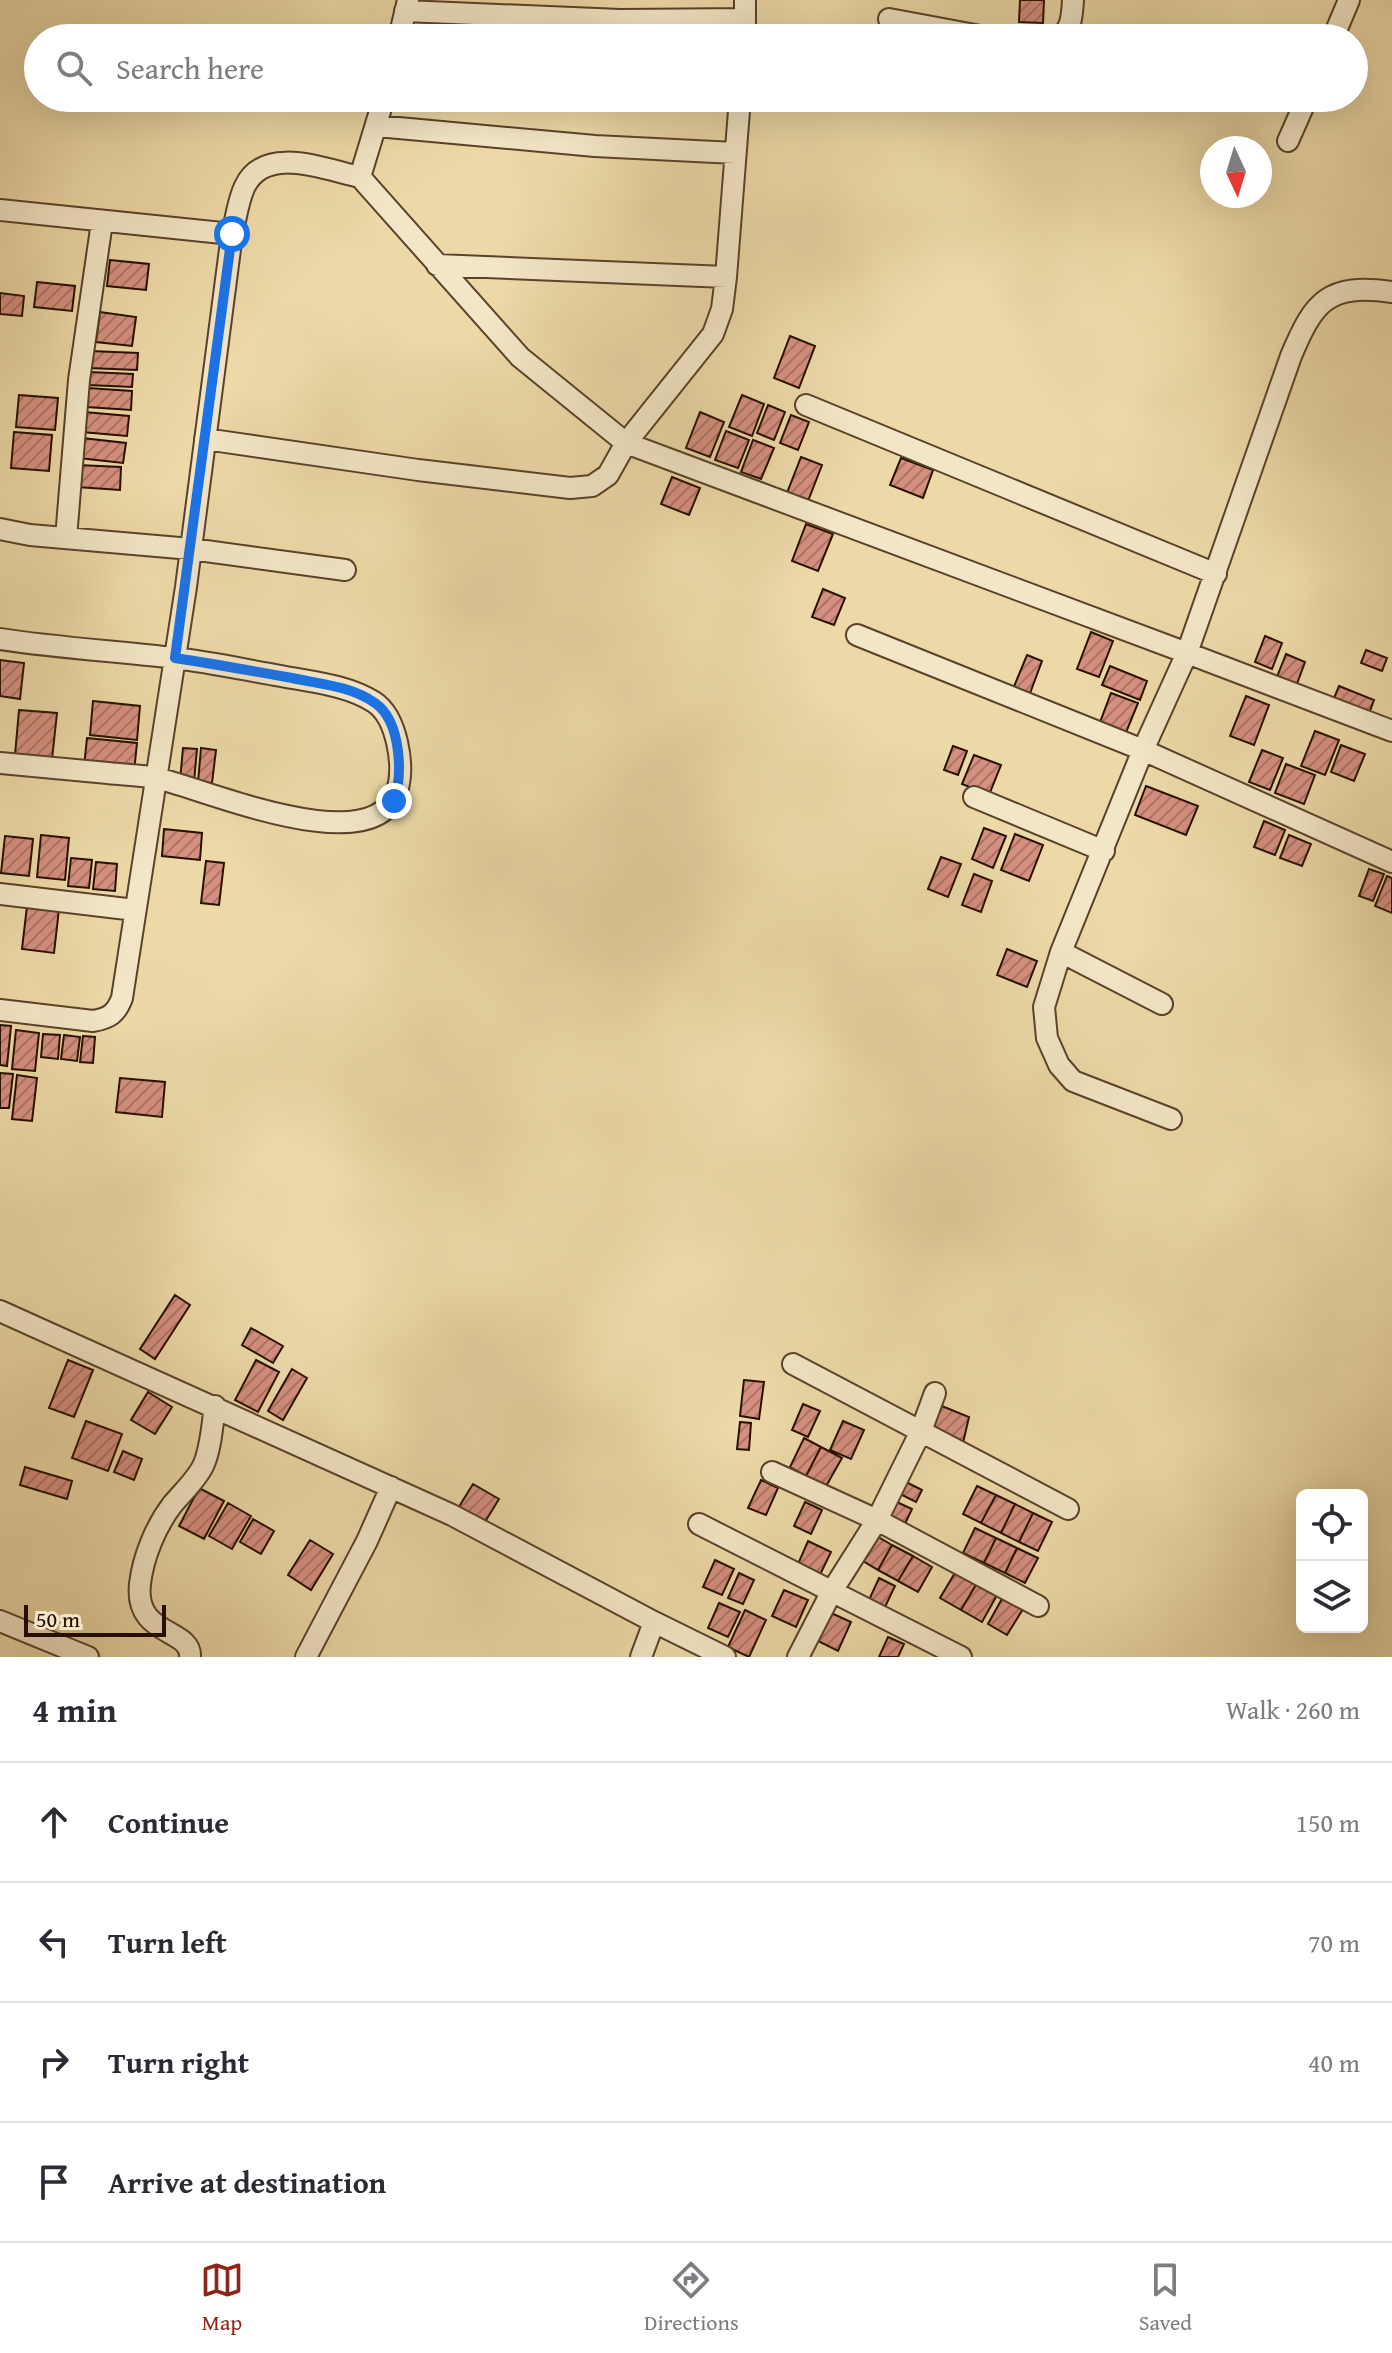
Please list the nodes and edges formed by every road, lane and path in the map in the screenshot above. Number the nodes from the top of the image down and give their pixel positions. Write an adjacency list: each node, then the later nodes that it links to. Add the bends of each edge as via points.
1 (1073, 0): 7 (street)
2 (1349, 0): 8 (street)
3 (407, 6): 4 (street, via 620,20)
4 (745, 19)
5 (889, 19): 6 (street)
6 (916, 24)
7 (1070, 24)
8 (1339, 24)
9 (380, 112): 12 (street)
10 (739, 112): 14 (street)
11 (1301, 112): 13 (street)
12 (377, 126): 14 (street); 15 (street)
13 (1288, 141)
14 (735, 153): 20 (street)
15 (360, 177): 18 (street, via 283,162 264,164 244,187); 19 (street)
16 (1, 215): 17 (street)
17 (102, 222): 18 (street); 26 (street, via 79,380)
18 (232, 234): 23 (street)
19 (437, 265): 20 (street); 24 (street, via 520,357)
20 (726, 277): 24 (street, via 713,334)
21 (1392, 292): 29 (street, via 1347,291 1323,300 1306,320)
22 (806, 405): 29 (street)
23 (205, 439): 24 (street, via 570,488 592,486 608,475); 27 (street)
24 (626, 443): 32 (street)
25 (0, 529): 26 (street)
26 (66, 538): 27 (street)
27 (191, 549): 28 (street); 33 (street)
28 (345, 570)
29 (1216, 574): 32 (street)
30 (857, 635): 35 (street)
31 (0, 639): 33 (street)
32 (1187, 653): 34 (street); 35 (street)
33 (175, 658): 37 (street); 37 (street, via 347,689 375,703 391,724 399,784 394,801 381,812 351,822 304,820)
34 (1392, 731)
35 (1143, 750): 39 (street); 40 (street)
36 (0, 763): 37 (street)
37 (156, 778): 42 (street)
38 (974, 797): 39 (street)
39 (1104, 851): 43 (street)
40 (1392, 862)
41 (0, 894): 42 (street)
42 (135, 910): 45 (street, via 117,1011 93,1021)
43 (1061, 952): 44 (street); 46 (street, via 1044,1007 1047,1038 1059,1065 1073,1081)
44 (1162, 1004)
45 (0, 1010)
46 (1171, 1119)
47 (0, 1311): 50 (street)
48 (793, 1364): 51 (street)
49 (935, 1393): 51 (street)
50 (215, 1406): 53 (street); 62 (street, via 202,1469 153,1537 140,1584 141,1607 148,1620 187,1643)
51 (921, 1431): 54 (street); 55 (street)
52 (772, 1472): 55 (street)
53 (391, 1487): 60 (street); 63 (street)
54 (1068, 1509)
55 (877, 1520): 57 (street); 58 (street)
56 (699, 1524): 57 (street)
57 (832, 1591): 66 (street); 67 (street)
58 (1038, 1606)
59 (0, 1621): 61 (street)
60 (654, 1622): 64 (street); 65 (street)
61 (88, 1657)
62 (190, 1657)
63 (306, 1657)
64 (641, 1657)
65 (725, 1657)
66 (798, 1657)
67 (961, 1657)

